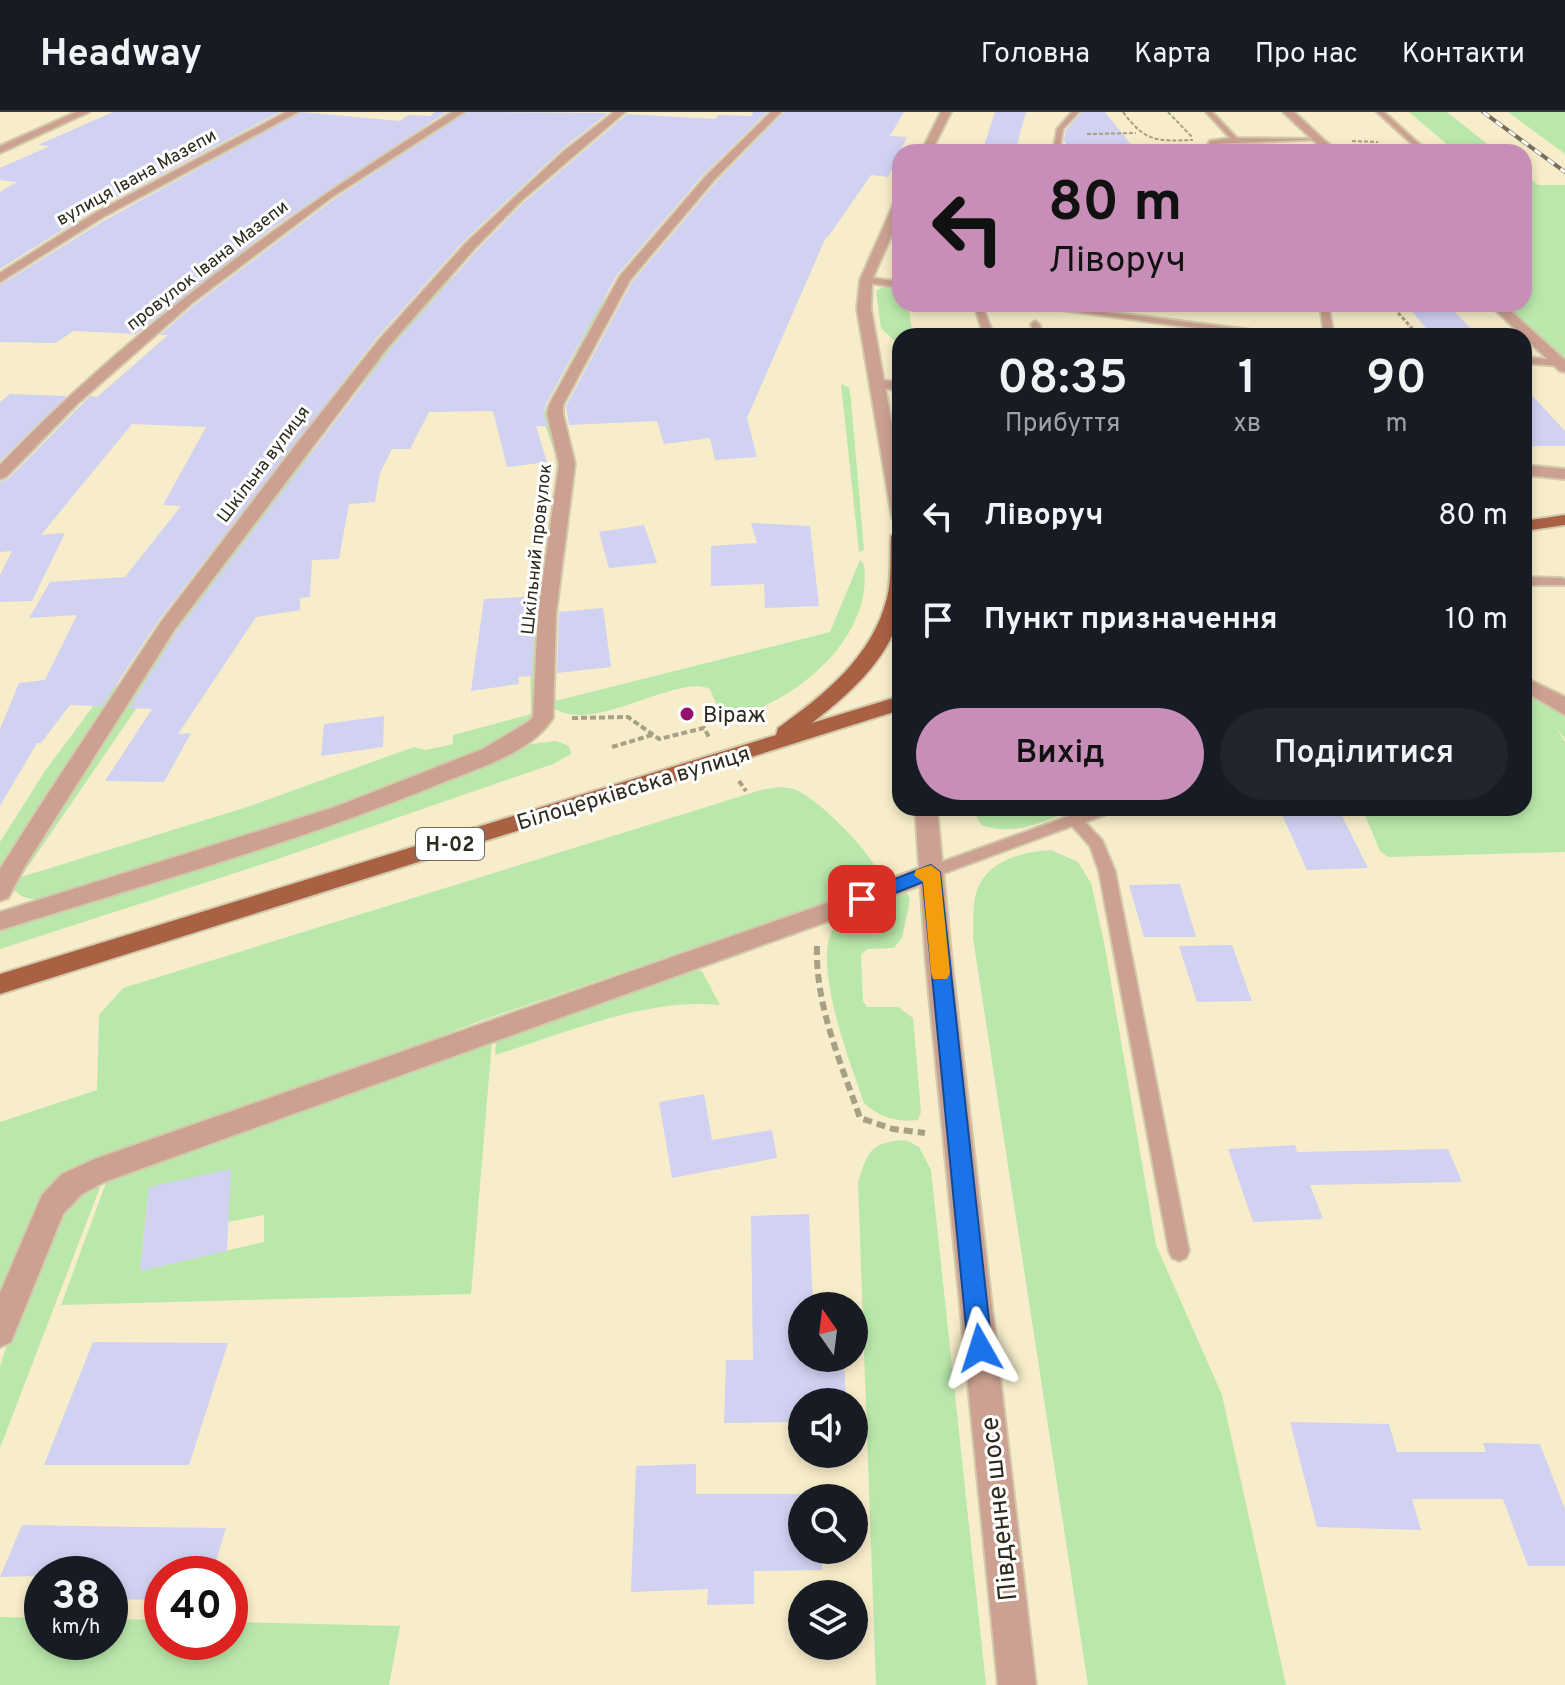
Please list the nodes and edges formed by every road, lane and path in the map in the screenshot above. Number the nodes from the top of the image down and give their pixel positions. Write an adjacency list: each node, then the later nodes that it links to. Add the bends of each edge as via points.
1 (84, 112): 22 (street)
2 (293, 112): 24 (street, вулиця Івана Мазепи, via 99,215)
3 (459, 112): 44 (street, провулок Івана Мазепи, via 310,208 142,337 70,400)
4 (620, 112): 66 (street, Шкільна вулиця, via 524,191 375,351 138,669)
5 (776, 112): 56 (street, Шкільний провулок, via 710,178 624,279 556,405 567,464)
6 (946, 112): 18 (street)
7 (1076, 112): 12 (lane)
8 (1123, 112): 13 (path)
9 (1209, 112): 16 (lane)
10 (1288, 112): 14 (street)
11 (1380, 112): 17 (lane)
12 (1061, 126): 13 (path, via 1088,134); 19 (lane)
13 (1137, 133): 15 (path, via 1152,140)
14 (1319, 139): 16 (lane); 17 (path); 21 (street)
15 (1194, 140)
16 (1235, 140): 20 (lane)
17 (1415, 143)
18 (930, 144)
19 (1055, 144)
20 (1213, 144)
21 (1324, 144)
22 (0, 150)
23 (892, 221): 25 (street)
24 (0, 278)
25 (866, 280): 26 (lane); 40 (street, via 866,331)
26 (892, 284)
27 (1086, 312): 30 (lane)
28 (1397, 312): 35 (path)
29 (1504, 312): 36 (street)
30 (1162, 323): 33 (lane); 34 (lane)
31 (1035, 324): 32 (lane)
32 (1036, 328)
33 (1165, 328)
34 (1205, 328)
35 (1412, 328)
36 (1521, 328)
37 (1532, 338): 39 (street)
38 (1532, 361): 39 (lane)
39 (1562, 365)
40 (876, 383): 41 (street); 43 (street)
41 (892, 386)
42 (1532, 471): 45 (street)
43 (892, 473)
44 (0, 474)
45 (1559, 474)
46 (1565, 520): 47 (main road)
47 (1532, 525)
48 (1547, 572): 49 (lane)
49 (1532, 573)
50 (1532, 581): 51 (lane)
51 (1561, 582)
52 (892, 608): 58 (main road, via 867,662 842,689)
53 (1532, 687): 55 (street)
54 (892, 706): 58 (main road, Білоцерківська вулиця / Н-02)
55 (1565, 708)
56 (539, 723): 57 (path, via 628,717); 68 (street, via 483,756 388,797)
57 (653, 735): 59 (path); 60 (path, via 659,739 704,728)
58 (765, 746): 60 (main road, Білоцерківська вулиця / Н-02)
59 (612, 747)
60 (724, 759): 61 (path); 69 (main road, Білоцерківська вулиця / Н-02)
61 (746, 791)
62 (927, 816): 65 (street, Південне шосе)
63 (1086, 816): 64 (lane)
64 (1075, 820): 65 (lane); 71 (lane, via 1097,844 1107,871)
65 (931, 872): 67 (street); 70 (street, Південне шосе)
66 (0, 892)
67 (839, 908): 70 (path, via 820,932 815,957 822,997 860,1118 893,1129); 72 (street, via 95,1172 72,1184 52,1205)
68 (0, 921)
69 (0, 984)
70 (957, 1133): 73 (street, Південне шосе)
71 (1179, 1251)
72 (0, 1331)
73 (1017, 1685)

